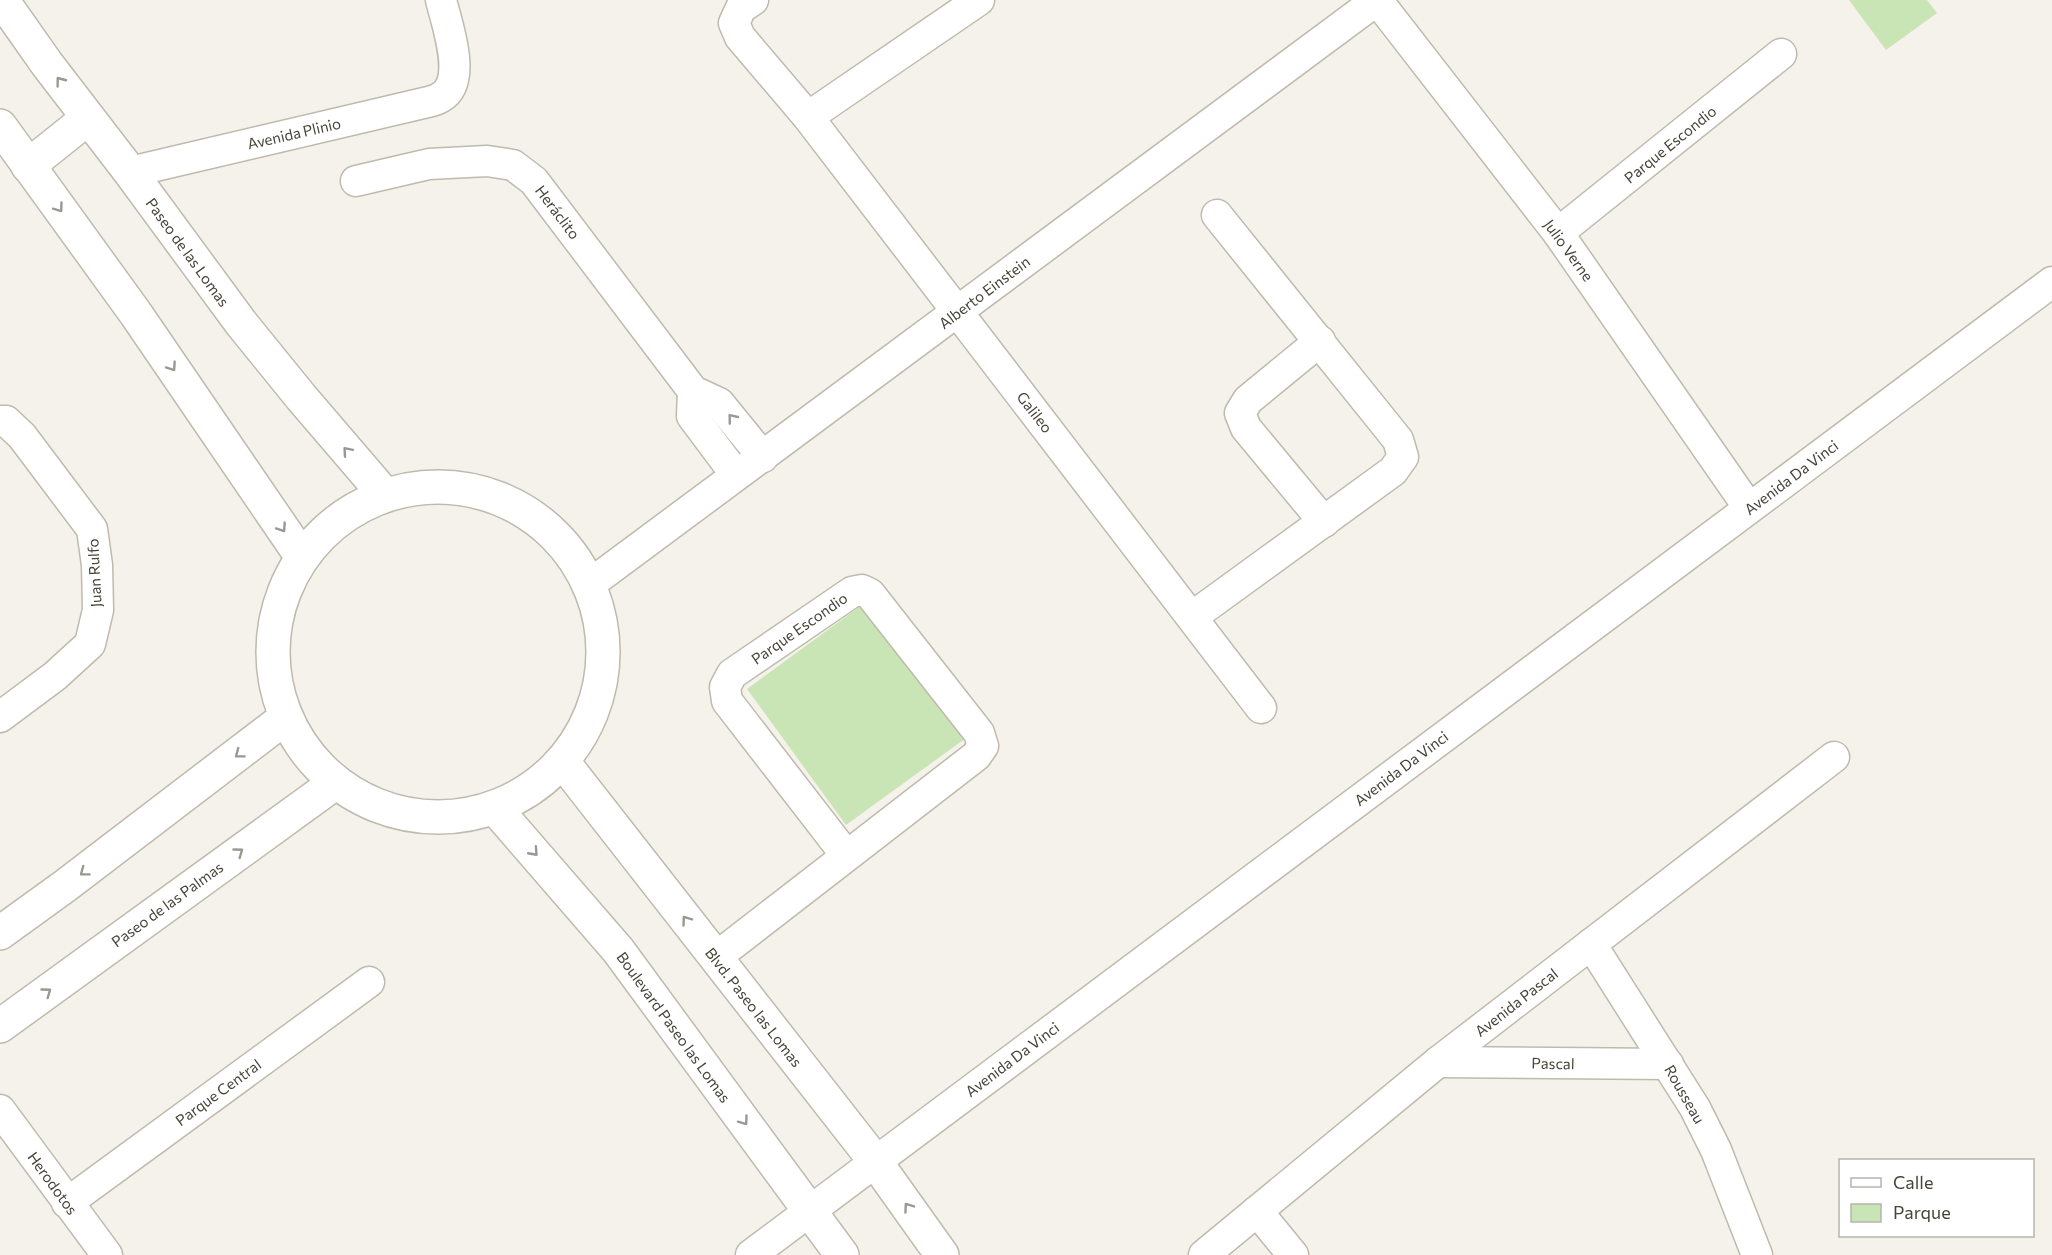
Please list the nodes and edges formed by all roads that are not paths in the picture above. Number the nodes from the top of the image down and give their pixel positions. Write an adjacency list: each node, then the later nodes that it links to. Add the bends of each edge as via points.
1 (2, 0): 8 (street, Paseo de las Lomas, one-way to 1)
2 (441, 0): 11 (street, Avenida Plinio, via 456,67 452,83 442,97)
3 (753, 0): 7 (street, Galileo, via 741,8 734,23 740,37)
4 (979, 0): 7 (street)
5 (1377, 0): 14 (street, Julio Verne); 16 (street, Alberto Einstein)
6 (1781, 54): 14 (street, Parque Escondio)
7 (808, 117): 16 (street, Galileo)
8 (88, 118): 10 (street); 11 (street, Paseo de las Lomas)
9 (0, 126): 10 (street)
10 (28, 165): 25 (street, one-way to 25)
11 (130, 172): 22 (street, Paseo de las Lomas, one-way to 11, via 241,323)
12 (356, 180): 18 (street, Heráclito, via 429,164 487,161 513,165 534,181)
13 (1217, 215): 17 (street)
14 (1558, 233): 23 (street, Julio Verne)
15 (2052, 282): 23 (street, Avenida Da Vinci)
16 (957, 311): 20 (street, Alberto Einstein); 27 (street, Galileo)
17 (1320, 341): 24 (street, via 1398,440 1403,456 1393,471); 24 (street, via 1248,400 1240,413 1246,428)
18 (693, 391): 20 (street, Heráclito, one-way to 18, via 719,403); 21 (street, via 692,416)
19 (0, 421): 29 (street, Juan Rulfo, via 6,421 22,436 92,529 98,610 90,644)
20 (763, 457): 21 (street, Alberto Einstein)
21 (736, 475): 26 (street, Alberto Einstein)
22 (385, 495): 25 (street, via 353,510 325,531); 26 (street, via 445,486 505,500 555,534)
23 (1749, 508): 44 (street, Avenida Da Vinci)
24 (1324, 522): 27 (street)
25 (302, 557): 30 (street, via 278,608 272,664)
26 (590, 584): 32 (street, via 603,630 603,677 589,722)
27 (1192, 617): 28 (street, Galileo)
28 (1261, 708)
29 (0, 717)
30 (285, 718): 33 (street, via 306,754); 36 (street, one-way to 36)
31 (1834, 757): 37 (street, Avenida Pascal)
32 (563, 762): 34 (street, via 532,789); 38 (street, Blvd. Paseo las Lomas, one-way to 32)
33 (335, 783): 34 (street, via 384,809 406,813 440,818); 40 (street, Paseo de las Palmas, one-way to 33)
34 (495, 808): 46 (street, Boulevard Paseo las Lomas, one-way to 46, via 618,950)
35 (846, 855): 35 (street, Parque Escondio, via 976,756 983,746 979,733 870,594 862,590 852,592 732,674 725,687 727,701); 38 (street, Parque Escondio)
36 (0, 933)
37 (1591, 944): 41 (street, Avenida Pascal); 42 (street, Rousseau)
38 (715, 958): 44 (street, Blvd. Paseo las Lomas)
39 (369, 982): 45 (street, Parque Central)
40 (0, 1026)
41 (1438, 1062): 42 (street, Pascal); 47 (street, Avenida Pascal)
42 (1668, 1064): 54 (street, Rousseau, via 1716,1150)
43 (0, 1110): 45 (street, Herodotos)
44 (875, 1161): 46 (street, Avenida Da Vinci); 51 (street, Blvd. Paseo las Lomas, one-way to 44)
45 (67, 1203): 48 (street, Herodotos)
46 (810, 1211): 49 (street, Avenida Da Vinci); 50 (street, Boulevard Paseo las Lomas)
47 (1257, 1211): 52 (street, Avenida Pascal); 53 (street)
48 (107, 1255)
49 (751, 1255)
50 (842, 1255)
51 (942, 1255)
52 (1204, 1255)
53 (1293, 1255)
54 (1757, 1255)

